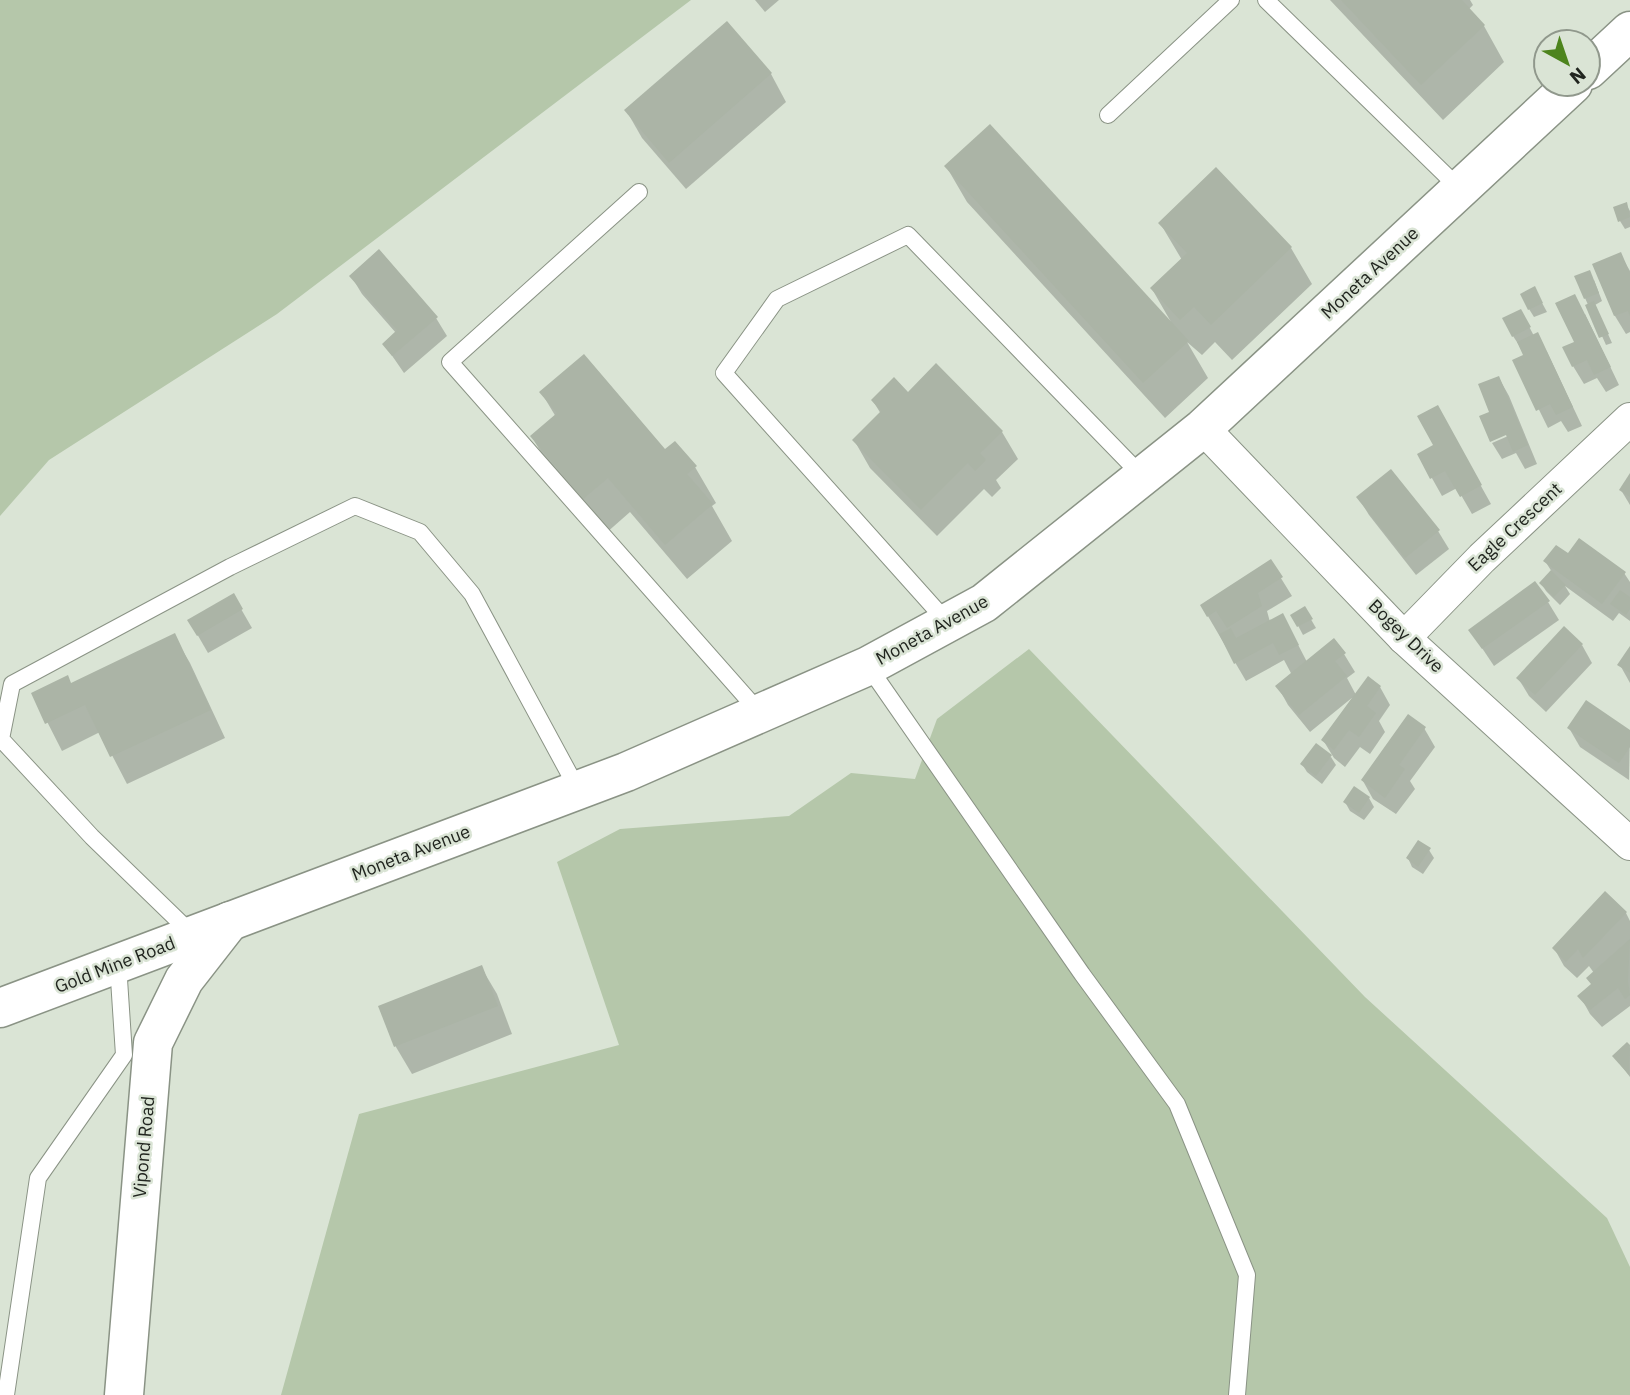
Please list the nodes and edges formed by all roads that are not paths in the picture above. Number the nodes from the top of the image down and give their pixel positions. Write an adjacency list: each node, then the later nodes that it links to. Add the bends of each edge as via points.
1 (1231, 0): 6 (lane)
2 (1266, 0): 7 (lane)
3 (1630, 31): 4 (street)
4 (1602, 57)
5 (1558, 98): 7 (street, Moneta Avenue)
6 (1108, 115)
7 (1460, 189): 10 (street, Moneta Avenue)
8 (639, 192): 15 (lane, via 450,362)
9 (1630, 419): 13 (street, Eagle Crescent)
10 (1203, 428): 11 (street, Moneta Avenue); 13 (street, Bogey Drive)
11 (1143, 477): 12 (street, Moneta Avenue, via 984,603); 12 (lane, via 908,235 777,299 724,373)
12 (948, 622): 14 (street, Moneta Avenue)
13 (1404, 638): 17 (street, Bogey Drive)
14 (868, 666): 15 (street, Moneta Avenue); 24 (lane, via 1177,1104 1247,1275)
15 (760, 713): 16 (street, Moneta Avenue)
16 (578, 790): 18 (street, Moneta Avenue); 19 (lane, via 472,594 420,532 355,506 12,684 1,739 92,837)
17 (1627, 833)
18 (230, 921): 19 (street, Gold Mine Road); 23 (street, Vipond Road, via 184,980 153,1044)
19 (193, 935): 20 (street, Gold Mine Road)
20 (118, 964): 21 (street, Gold Mine Road); 22 (lane, via 124,1055 38,1178)
21 (0, 1008)
22 (6, 1395)
23 (124, 1395)
24 (1237, 1395)

